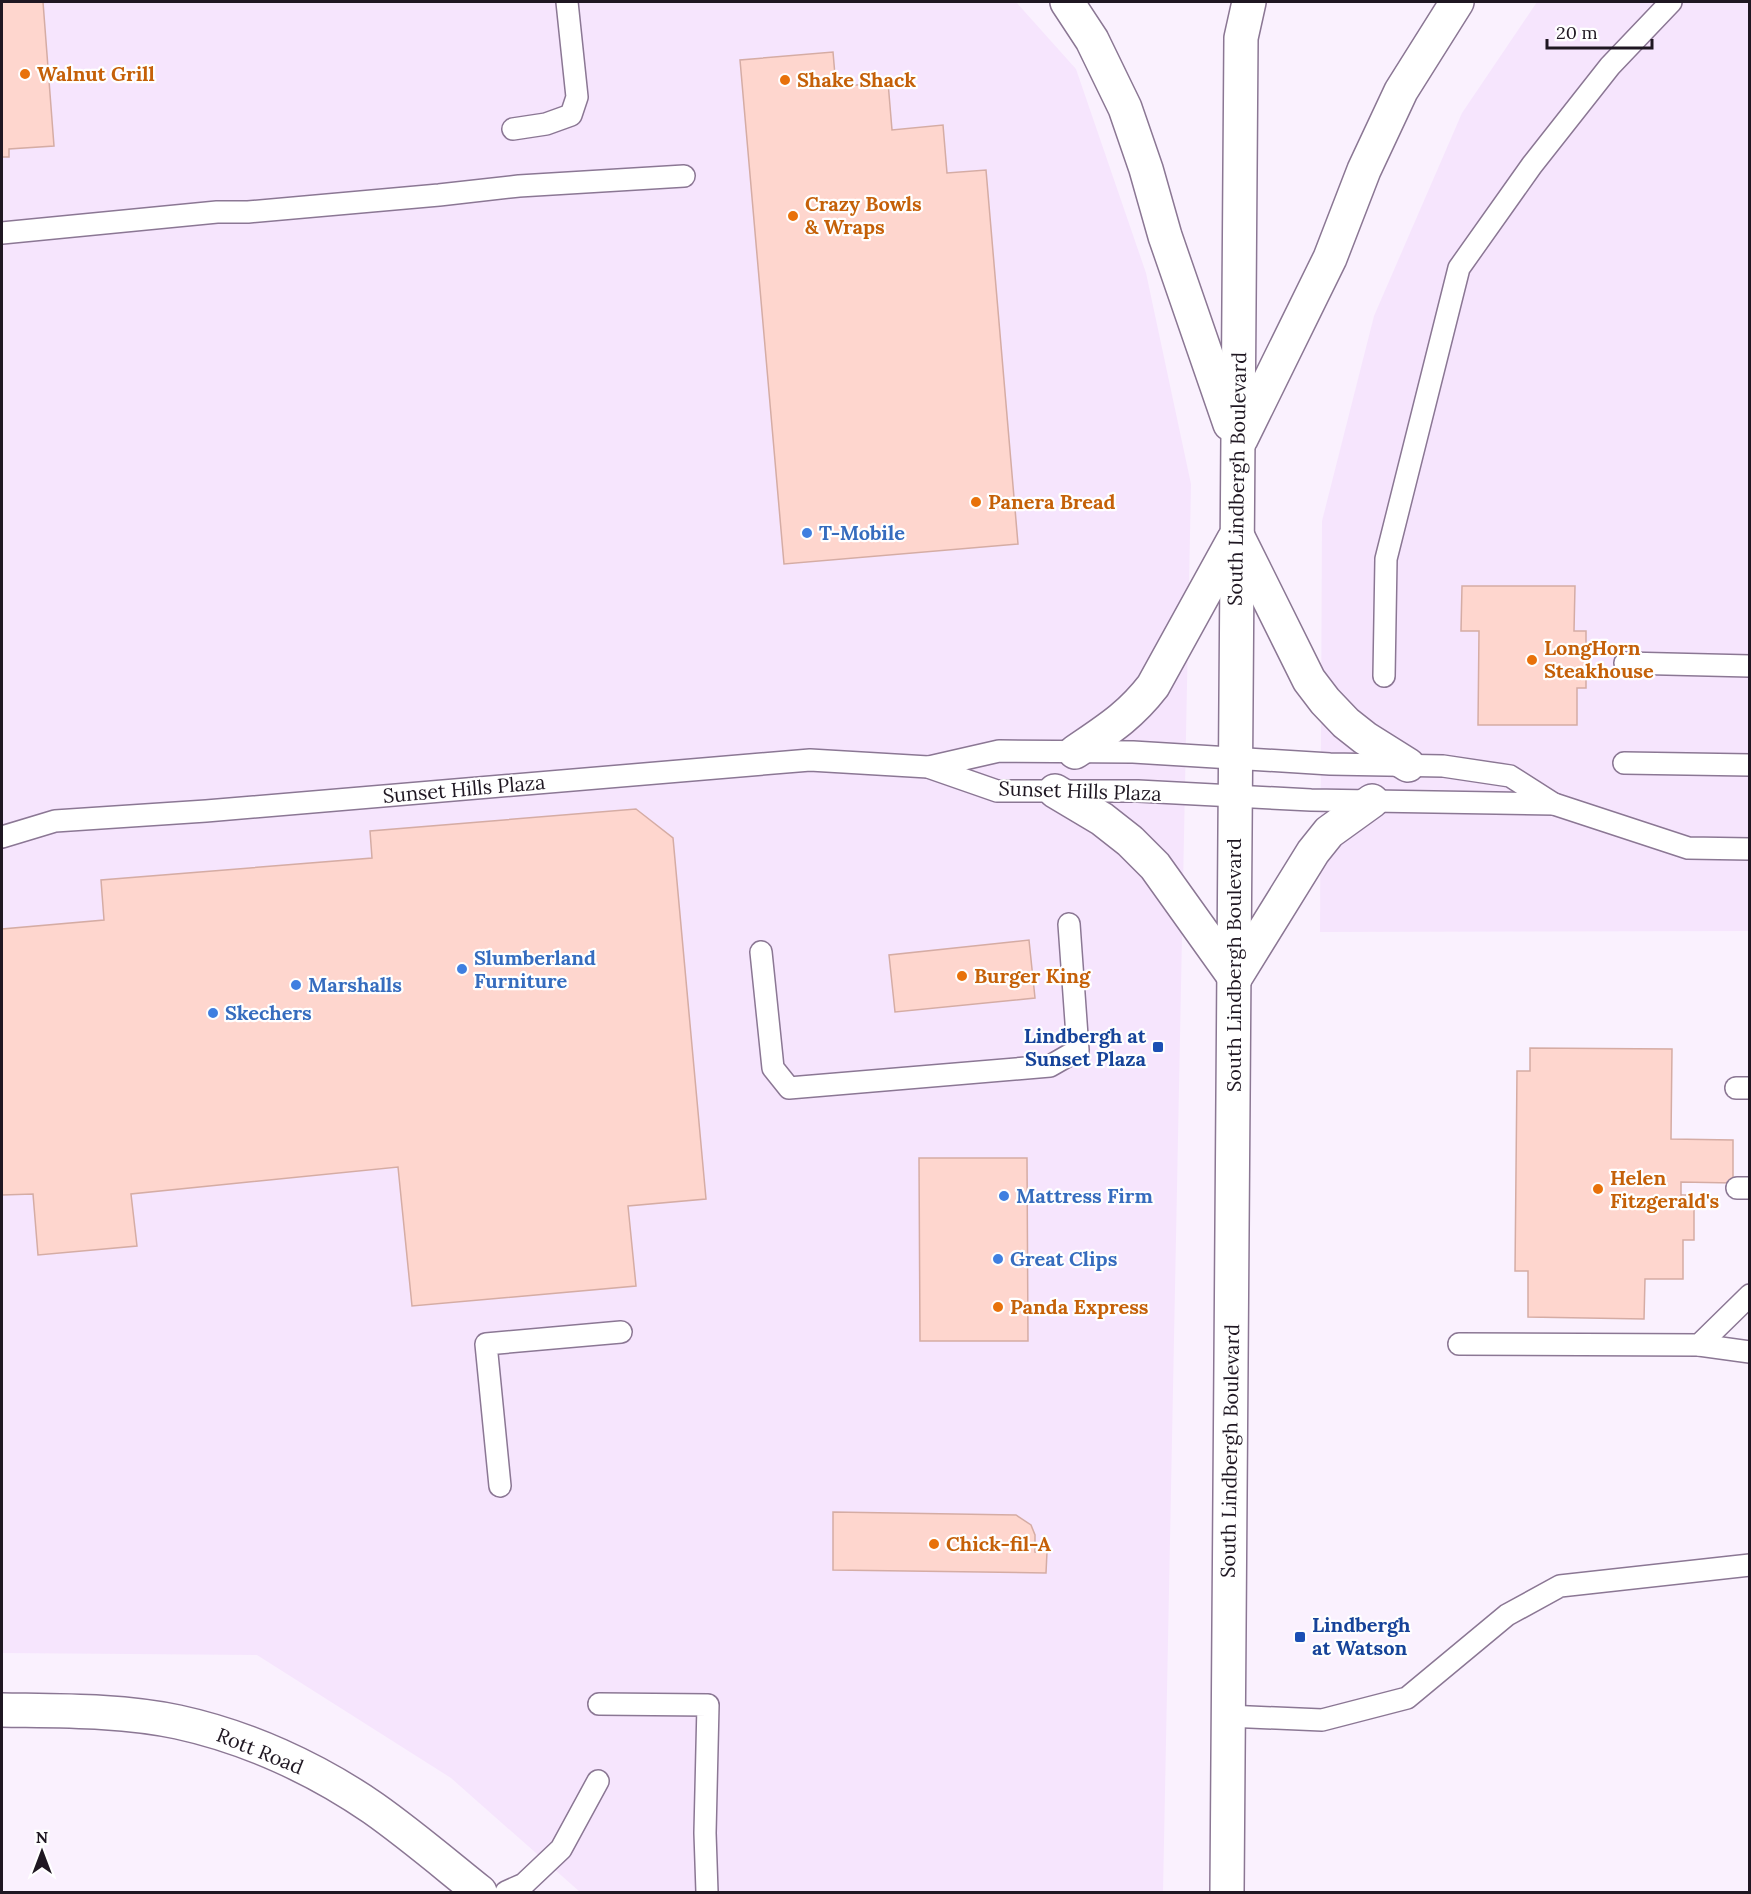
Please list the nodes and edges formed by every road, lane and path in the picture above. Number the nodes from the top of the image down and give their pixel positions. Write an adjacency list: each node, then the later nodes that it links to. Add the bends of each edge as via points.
1 (567, 2): 8 (lane, via 576,97 571,115)
2 (1067, 2): 11 (main road, via 1092,40 1125,108)
3 (1233, 2): 7 (main road, South Lindbergh Boulevard)
4 (1249, 2): 7 (main road, South Lindbergh Boulevard)
5 (1457, 2): 11 (main road, via 1401,92 1364,170 1330,258)
6 (1671, 2): 15 (lane, via 1603,75 1532,165 1459,268 1386,560)
7 (1241, 38): 11 (main road, South Lindbergh Boulevard)
8 (513, 129)
9 (684, 176): 10 (lane, via 519,186)
10 (2, 233)
11 (1238, 446): 12 (main road, South Lindbergh Boulevard)
12 (1237, 534): 16 (main road, via 1153,686 1136,707); 17 (main road, South Lindbergh Boulevard); 19 (main road, via 1309,680 1325,702 1365,738)
13 (1625, 663): 14 (lane)
14 (1749, 666)
15 (1384, 676)
16 (1075, 752): 17 (lane, Sunset Hills Plaza); 21 (lane, Sunset Hills Plaza, via 999,751)
17 (1234, 759): 19 (lane, Sunset Hills Plaza); 23 (main road, South Lindbergh Boulevard)
18 (1624, 764): 20 (lane)
19 (1408, 765): 25 (lane, Sunset Hills Plaza, via 1510,776)
20 (1749, 765)
21 (928, 767): 22 (lane, Sunset Hills Plaza, via 997,791); 26 (lane, Sunset Hills Plaza, via 810,760 55,821)
22 (1055, 792): 23 (lane, Sunset Hills Plaza); 30 (main road, via 1102,819 1155,866)
23 (1235, 796): 24 (lane, Sunset Hills Plaza); 30 (main road, South Lindbergh Boulevard)
24 (1372, 801): 25 (lane, Sunset Hills Plaza); 30 (main road, via 1329,832 1312,852)
25 (1554, 804): 27 (lane, via 1688,848)
26 (2, 837)
27 (1749, 849)
28 (1069, 924): 29 (lane, via 1078,1050 1050,1066 789,1088 773,1068)
29 (760, 952)
30 (1234, 978): 40 (main road, South Lindbergh Boulevard)
31 (1749, 1295): 34 (lane)
32 (621, 1332): 36 (lane, via 486,1344)
33 (1459, 1344): 34 (lane)
34 (1699, 1346): 35 (lane)
35 (1749, 1352)
36 (500, 1486)
37 (1749, 1565): 40 (lane, via 1560,1586 1507,1615 1407,1698 1322,1720)
38 (599, 1704): 44 (lane, via 708,1705)
39 (2, 1710): 42 (main road, Rott Road, via 140,1716 195,1727 264,1749 302,1766 371,1807)
40 (1227, 1716): 45 (main road, South Lindbergh Boulevard)
41 (598, 1781): 43 (lane, via 561,1849 524,1884)
42 (480, 1893)
43 (506, 1893)
44 (707, 1893)
45 (1227, 1893)

